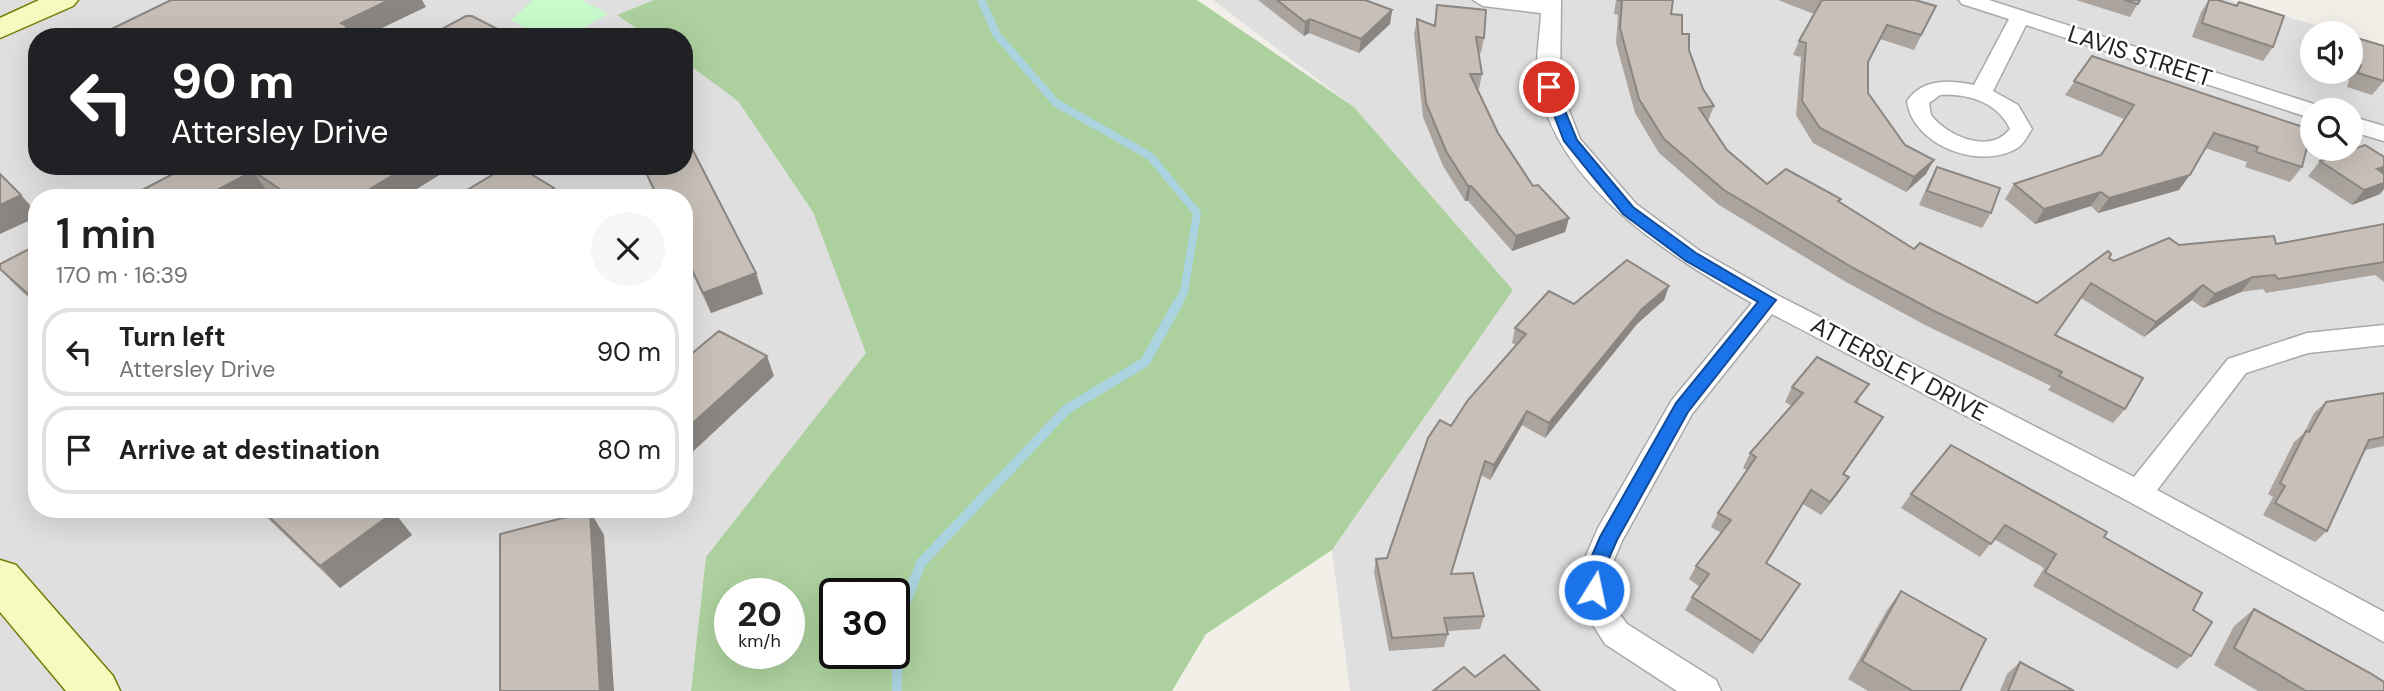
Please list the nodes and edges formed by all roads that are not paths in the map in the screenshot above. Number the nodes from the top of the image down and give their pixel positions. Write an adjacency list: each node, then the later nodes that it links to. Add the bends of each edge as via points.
1 (29, 0): 6 (main road)
2 (63, 0): 8 (main road)
3 (1483, 0): 5 (street)
4 (1969, 0): 7 (street, LAVIS STREET)
5 (1550, 4): 13 (street, ATTERSLEY DRIVE, via 1549,87 1570,141 1628,210 1691,257)
6 (0, 11)
7 (2020, 17): 9 (street); 10 (street, LAVIS STREET)
8 (0, 29)
9 (1981, 93)
10 (2300, 107)
11 (2363, 127): 12 (street)
12 (2384, 134)
13 (1768, 300): 15 (street, ATTERSLEY DRIVE); 19 (street, via 1682,407 1593,574 1596,606 1616,634)
14 (2384, 335): 15 (street, via 2306,343 2237,366)
15 (2138, 493): 17 (street, ATTERSLEY DRIVE)
16 (0, 579): 18 (main road)
17 (2384, 628)
18 (96, 691)
19 (1705, 691)

